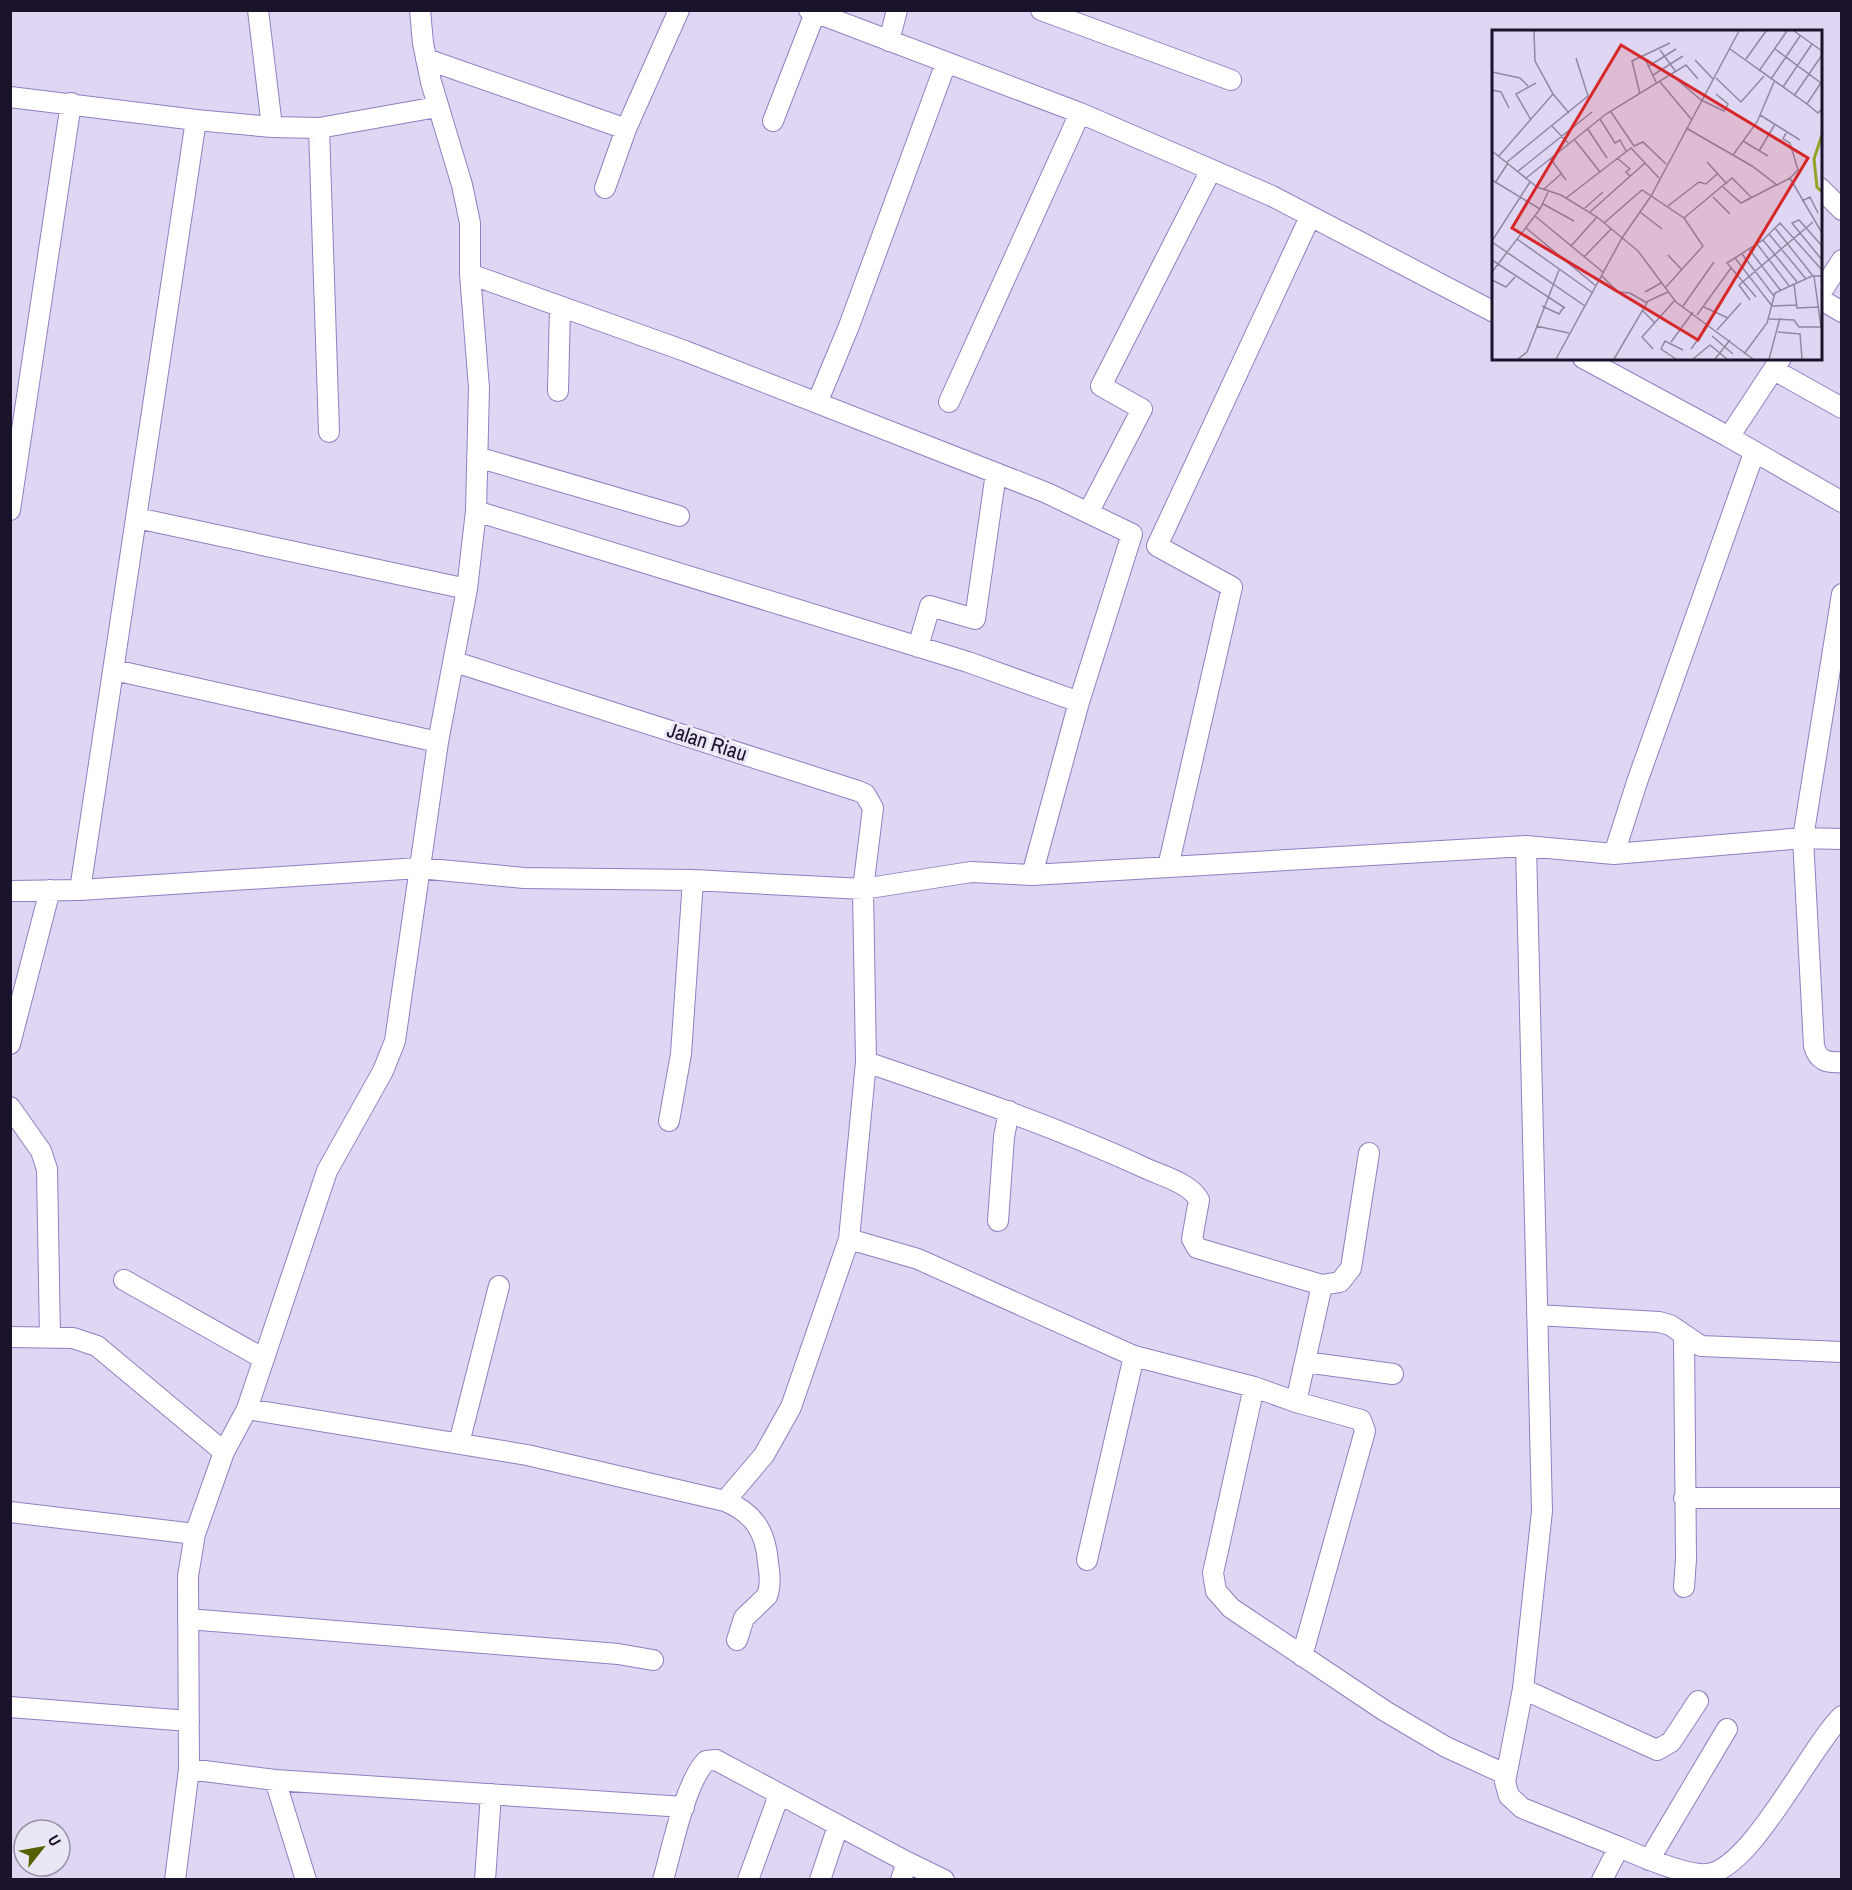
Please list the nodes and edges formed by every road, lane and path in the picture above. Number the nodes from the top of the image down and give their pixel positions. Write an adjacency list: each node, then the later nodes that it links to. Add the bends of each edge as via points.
1 (258, 10): 17 (street)
2 (420, 10): 8 (street)
3 (679, 10): 19 (street)
4 (897, 10): 7 (street)
5 (1041, 10): 10 (street)
6 (812, 12): 7 (street); 16 (street)
7 (889, 41): 9 (street)
8 (426, 59): 13 (street); 19 (street)
9 (946, 63): 14 (street); 36 (street)
10 (1231, 80)
11 (10, 97): 12 (street)
12 (71, 103): 15 (street); 44 (street)
13 (437, 107): 18 (street); 26 (street, via 470,223)
14 (1080, 113): 20 (street); 35 (street)
15 (196, 120): 17 (street); 48 (street)
16 (773, 121)
17 (272, 127): 18 (street)
18 (319, 128): 38 (street)
19 (627, 129): 21 (street)
20 (1211, 170): 24 (street); 46 (street, via 1101,386 1142,409)
21 (605, 188)
22 (1822, 189): 23 (street)
23 (1842, 210)
24 (1310, 217): 30 (street); 50 (street)
25 (1842, 260): 27 (street)
26 (470, 274): 29 (street); 41 (street, via 479,388)
27 (1822, 292)
28 (1822, 300): 31 (street)
29 (560, 308): 34 (street); 36 (street, via 685,351)
30 (1492, 311)
31 (1842, 312)
32 (1586, 360): 39 (street)
33 (1778, 364): 37 (street); 39 (street)
34 (558, 391)
35 (949, 402)
36 (817, 403): 42 (street)
37 (1842, 408)
38 (329, 432)
39 (1729, 437): 40 (street)
40 (1754, 453): 43 (street); 61 (street)
41 (477, 457): 45 (street); 47 (street)
42 (996, 474): 46 (street); 53 (street, via 975,618 930,606)
43 (1842, 502)
44 (10, 510)
45 (476, 511): 51 (street); 53 (street)
46 (1088, 513): 49 (street)
47 (680, 516)
48 (137, 518): 51 (street); 55 (street)
49 (1132, 534): 50 (street); 56 (street)
50 (1157, 546): 62 (street, via 1232,587)
51 (467, 590): 54 (street)
52 (1841, 605): 58 (street)
53 (918, 647): 56 (street)
54 (455, 662): 57 (street); 66 (street, Jalan Riau, via 865,794 873,808)
55 (114, 670): 57 (street); 68 (street)
56 (1079, 702): 64 (street)
57 (438, 742): 63 (street)
58 (1803, 838): 59 (street); 61 (street); 72 (street, via 1814,1046 1822,1060)
59 (1842, 839)
60 (1526, 846): 61 (street); 62 (street); 82 (street)
61 (1614, 854)
62 (1168, 867): 64 (street)
63 (419, 868): 65 (street, via 536,878); 68 (street); 88 (street, via 395,1041 327,1172)
64 (1032, 875): 66 (street, via 971,872)
65 (693, 880): 66 (street); 75 (street, via 681,1054)
66 (863, 889): 71 (street, Jalan Riau)
67 (50, 890): 68 (street); 69 (street); 70 (street)
68 (80, 890)
69 (10, 891)
70 (10, 1044)
71 (866, 1062): 74 (street); 78 (street, Jalan Riau)
72 (1842, 1062)
73 (10, 1107): 85 (street, via 41,1151 47,1169)
74 (1010, 1111): 77 (street, via 1004,1137); 80 (street, via 1093,1144 1193,1191 1199,1200 1192,1239 1197,1248)
75 (669, 1121)
76 (1369, 1153): 80 (street, via 1351,1268 1344,1280)
77 (998, 1221)
78 (849, 1239): 87 (street, via 918,1259); 98 (street, Jalan Riau, via 791,1407 764,1455)
79 (124, 1280): 88 (street)
80 (1322, 1285): 89 (street)
81 (499, 1286): 94 (street)
82 (1537, 1315): 83 (street, via 1659,1322); 107 (street, via 1542,1511)
83 (1684, 1335): 86 (street, via 1701,1346); 96 (street)
84 (10, 1337): 85 (street)
85 (50, 1338): 95 (street, via 73,1338 97,1346)
86 (1842, 1352)
87 (1134, 1356): 91 (street); 101 (street)
88 (264, 1359): 93 (street)
89 (1305, 1362): 90 (street); 92 (street)
90 (1393, 1374)
91 (1254, 1387): 92 (street); 105 (street, via 1213,1582 1225,1604)
92 (1296, 1402): 105 (street, via 1354,1416 1363,1423 1365,1431)
93 (247, 1409): 94 (street); 95 (street)
94 (459, 1443): 98 (street)
95 (224, 1452): 100 (street)
96 (1684, 1498): 97 (street); 102 (street)
97 (1842, 1498)
98 (725, 1501): 104 (street, via 746,1512 762,1530 770,1573 767,1596 744,1618)
99 (10, 1512): 100 (street)
100 (195, 1534): 103 (street, via 189,1556)
101 (1087, 1560)
102 (1684, 1587)
103 (188, 1619): 106 (street); 111 (street)
104 (737, 1640)
105 (1302, 1656): 114 (street, via 1446,1747)
106 (653, 1660)
107 (1523, 1689): 108 (street, via 1658,1750 1671,1742); 114 (street)
108 (1698, 1701)
109 (10, 1707): 111 (street)
110 (1842, 1716): 121 (street, via 1764,1828 1719,1870 1702,1874)
111 (189, 1721): 113 (street)
112 (1727, 1729): 121 (street)
113 (189, 1769): 115 (street); 123 (street)
114 (1505, 1774): 120 (street, via 1509,1796 1522,1809)
115 (275, 1780): 116 (street); 124 (street)
116 (491, 1794): 118 (street); 125 (street)
117 (779, 1795): 118 (street, via 716,1760 706,1761 699,1767); 119 (street); 127 (street)
118 (684, 1807): 126 (street)
119 (838, 1826): 122 (street); 128 (street)
120 (1619, 1847): 121 (street); 130 (street)
121 (1649, 1860)
122 (904, 1871): 129 (street)
123 (175, 1880)
124 (306, 1880)
125 (485, 1880)
126 (663, 1880)
127 (748, 1880)
128 (820, 1880)
129 (944, 1880)
130 (1602, 1880)

